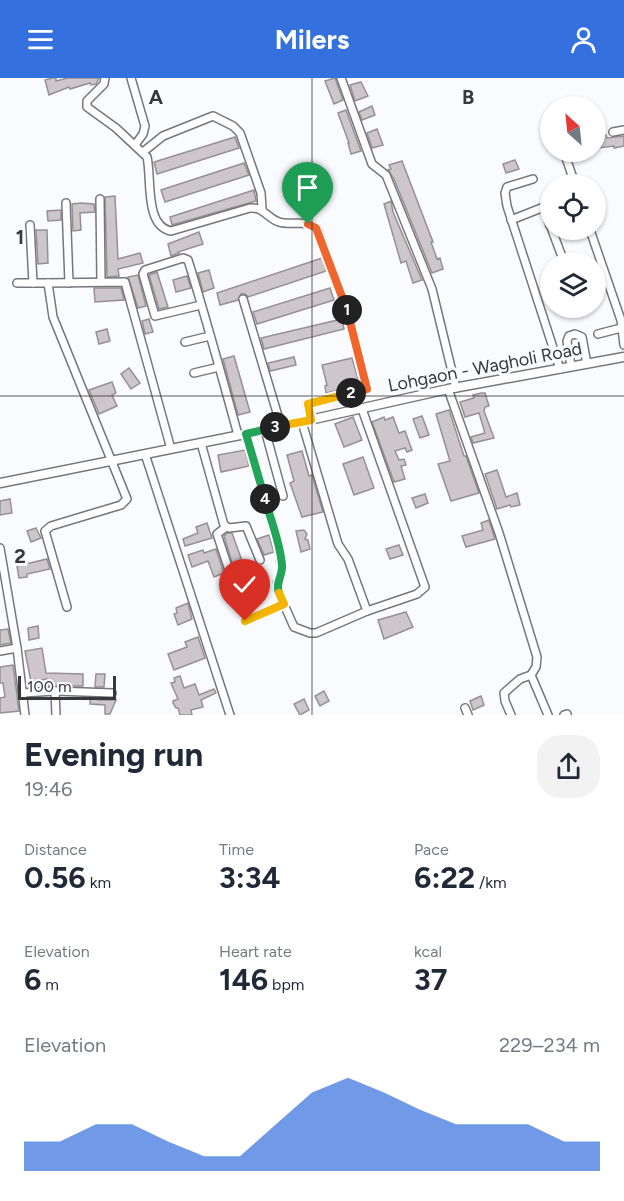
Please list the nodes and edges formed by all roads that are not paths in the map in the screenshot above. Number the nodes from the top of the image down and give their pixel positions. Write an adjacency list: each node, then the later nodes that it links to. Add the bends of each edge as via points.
1 (105, 78): 6 (street, via 87,101 87,107)
2 (131, 78): 6 (street, via 145,126)
3 (342, 78): 34 (street, via 372,164 386,175 432,289)
4 (624, 130): 5 (street)
5 (613, 132)
6 (135, 145): 7 (street)
7 (142, 152): 12 (street, via 149,163 149,190 156,222 164,230 250,208); 12 (street, via 163,136 213,116 240,133 261,194)
8 (533, 178): 13 (street, via 507,187)
9 (100, 199): 17 (street)
10 (66, 203): 16 (street)
11 (540, 208): 13 (street)
12 (262, 209): 36 (street, via 277,222 316,228 348,315 367,389 308,404)
13 (511, 219): 32 (street)
14 (30, 225): 19 (street)
15 (593, 240): 23 (street)
16 (69, 282): 17 (street); 20 (street)
17 (101, 282): 41 (street, via 125,282)
18 (17, 283): 19 (street)
19 (33, 283): 20 (street)
20 (48, 283): 43 (street, via 53,317)
21 (243, 299): 37 (street)
22 (201, 305): 22 (street, via 155,316 145,270 186,259); 25 (street)
23 (621, 328): 24 (street); 27 (street)
24 (598, 334)
25 (210, 336): 26 (street); 31 (street)
26 (185, 342)
27 (624, 345)
28 (624, 357): 29 (main road, Lohgaon - Wagholi Road)
29 (587, 364): 30 (main road, Lohgaon - Wagholi Road); 30 (street, via 582,337 575,334 567,341)
30 (572, 366): 32 (main road, Lohgaon - Wagholi Road)
31 (219, 367): 33 (street); 39 (street)
32 (560, 369): 34 (main road, Lohgaon - Wagholi Road)
33 (194, 374)
34 (452, 389): 35 (main road, Lohgaon - Wagholi Road); 56 (street, via 537,657)
35 (362, 409): 36 (main road, Lohgaon - Wagholi Road); 52 (street, via 425,587 417,594)
36 (306, 421): 37 (main road, Lohgaon - Wagholi Road); 52 (street, via 338,544 348,559)
37 (281, 426): 38 (main road, Lohgaon - Wagholi Road)
38 (265, 430): 39 (main road, Lohgaon - Wagholi Road); 45 (street)
39 (242, 434): 40 (main road, Lohgaon - Wagholi Road); 50 (street, via 279,548 282,573 277,589)
40 (201, 443): 41 (main road, Lohgaon - Wagholi Road); 46 (street)
41 (171, 449): 42 (main road, Lohgaon - Wagholi Road)
42 (145, 454): 43 (main road, Lohgaon - Wagholi Road); 62 (street)
43 (110, 461): 44 (main road, Lohgaon - Wagholi Road); 51 (street, via 126,495 124,503 45,531)
44 (0, 483)
45 (283, 496)
46 (226, 527): 48 (street, via 246,526); 49 (street, via 217,534)
47 (0, 548): 54 (street)
48 (260, 560)
49 (235, 588)
50 (284, 604): 52 (street, via 294,627 303,632 316,633); 53 (street)
51 (67, 607)
52 (367, 611)
53 (245, 621)
54 (18, 648): 55 (street); 58 (street)
55 (0, 651)
56 (531, 675): 63 (street, via 504,693); 64 (street)
57 (56, 691): 58 (street); 59 (street); 61 (street)
58 (23, 693): 60 (street)
59 (112, 693)
60 (25, 715)
61 (56, 715)
62 (230, 715)
63 (511, 715)
64 (548, 715)

